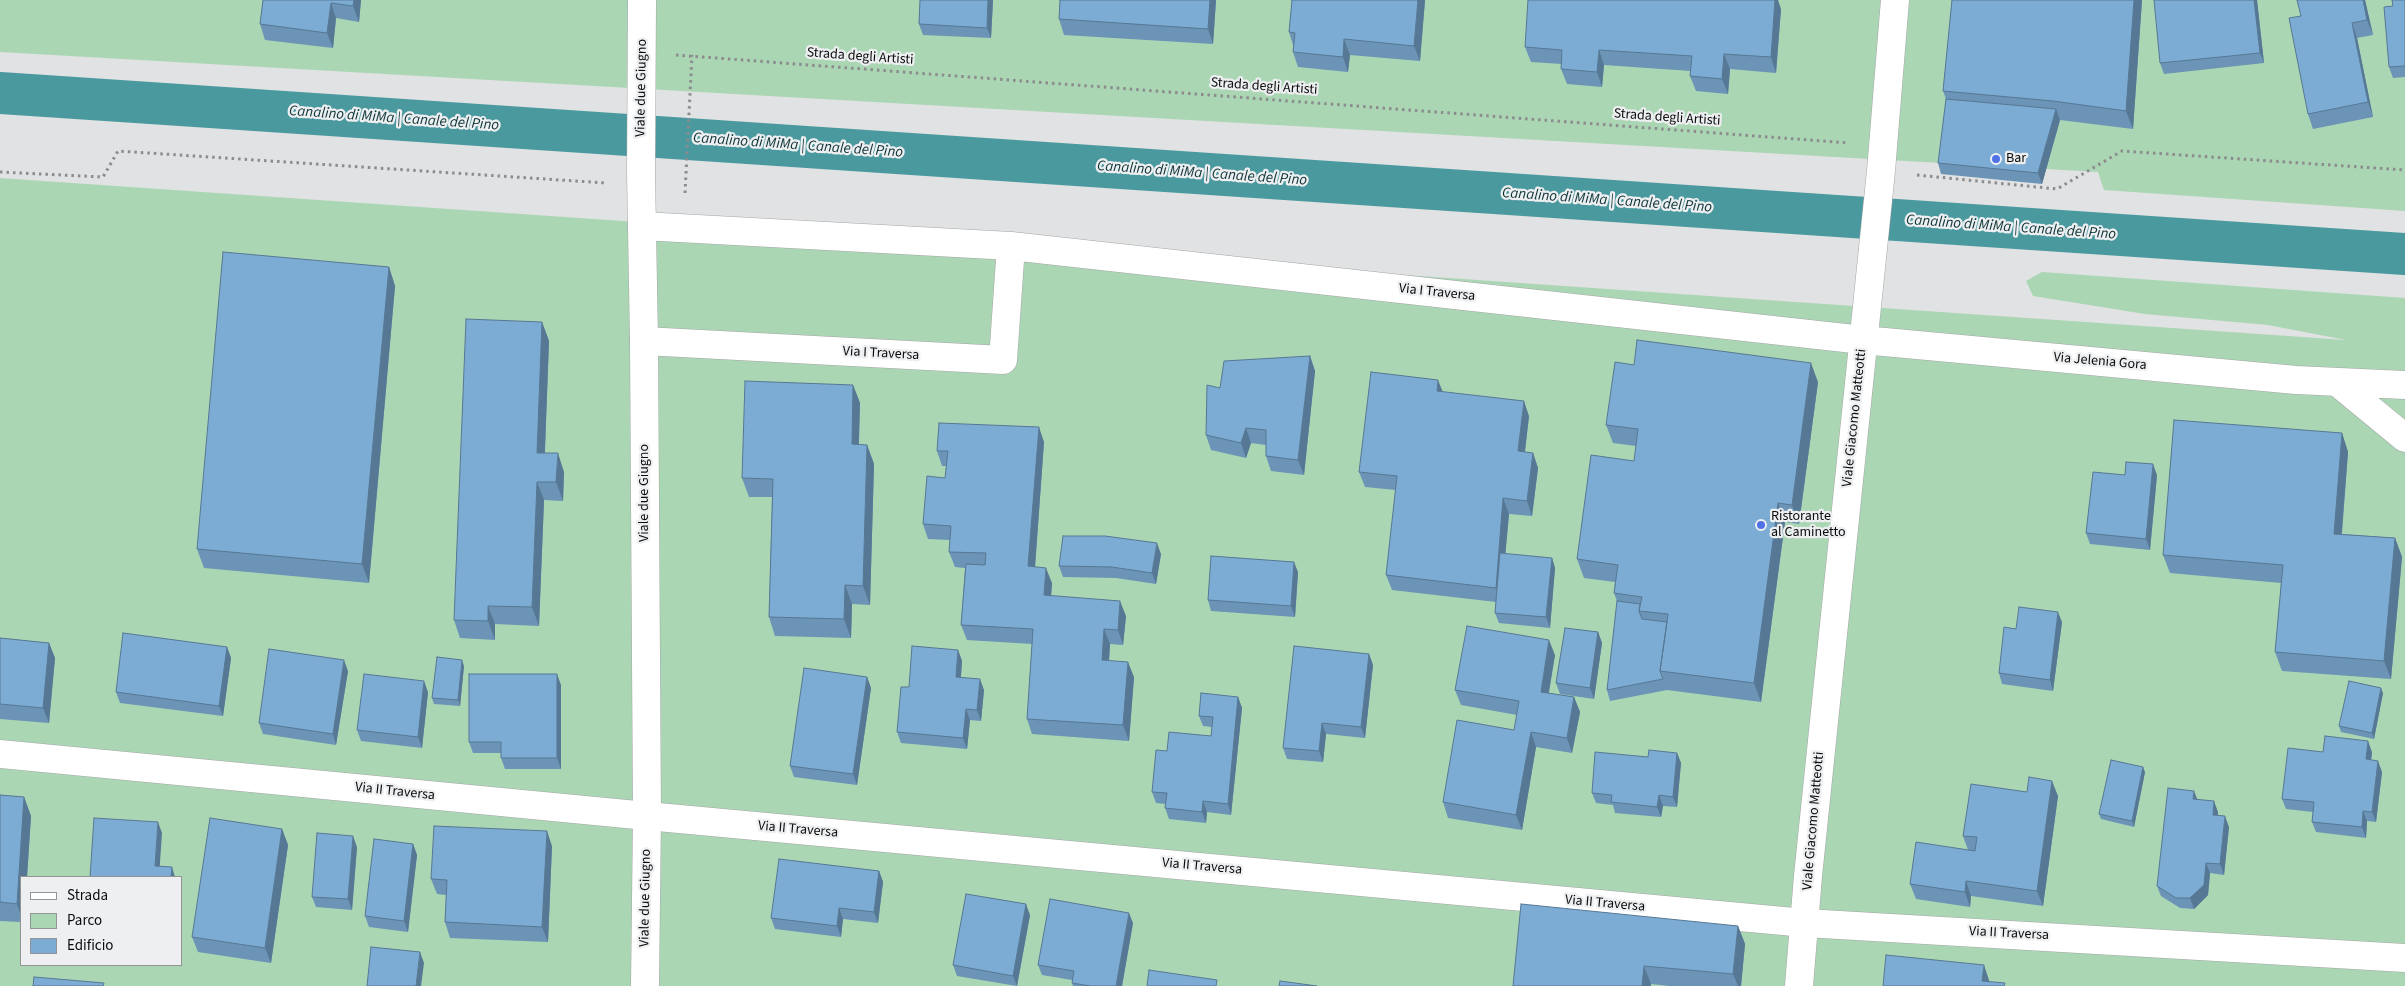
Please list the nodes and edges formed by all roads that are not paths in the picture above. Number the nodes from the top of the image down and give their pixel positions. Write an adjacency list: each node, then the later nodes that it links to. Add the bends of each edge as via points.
1 (642, 0): 3 (street, Viale due Giugno)
2 (1895, 0): 5 (street, Viale Giacomo Matteotti)
3 (642, 226): 4 (street, Via I Traversa); 6 (street, Viale due Giugno)
4 (1011, 246): 5 (street, Via I Traversa); 6 (street, Via I Traversa, via 1003,360)
5 (1863, 340): 7 (street, Via Jelenia Gora); 12 (street, Viale Giacomo Matteotti)
6 (644, 341): 11 (street, Viale due Giugno)
7 (2337, 382): 8 (street, Via Jelenia Gora); 9 (street)
8 (2405, 385)
9 (2405, 438)
10 (0, 754): 11 (street, Via II Traversa)
11 (647, 816): 12 (street, Via II Traversa); 14 (street, Viale due Giugno)
12 (1805, 923): 13 (street, Via II Traversa); 15 (street, Viale Giacomo Matteotti)
13 (2405, 958)
14 (645, 986)
15 (1800, 986)

